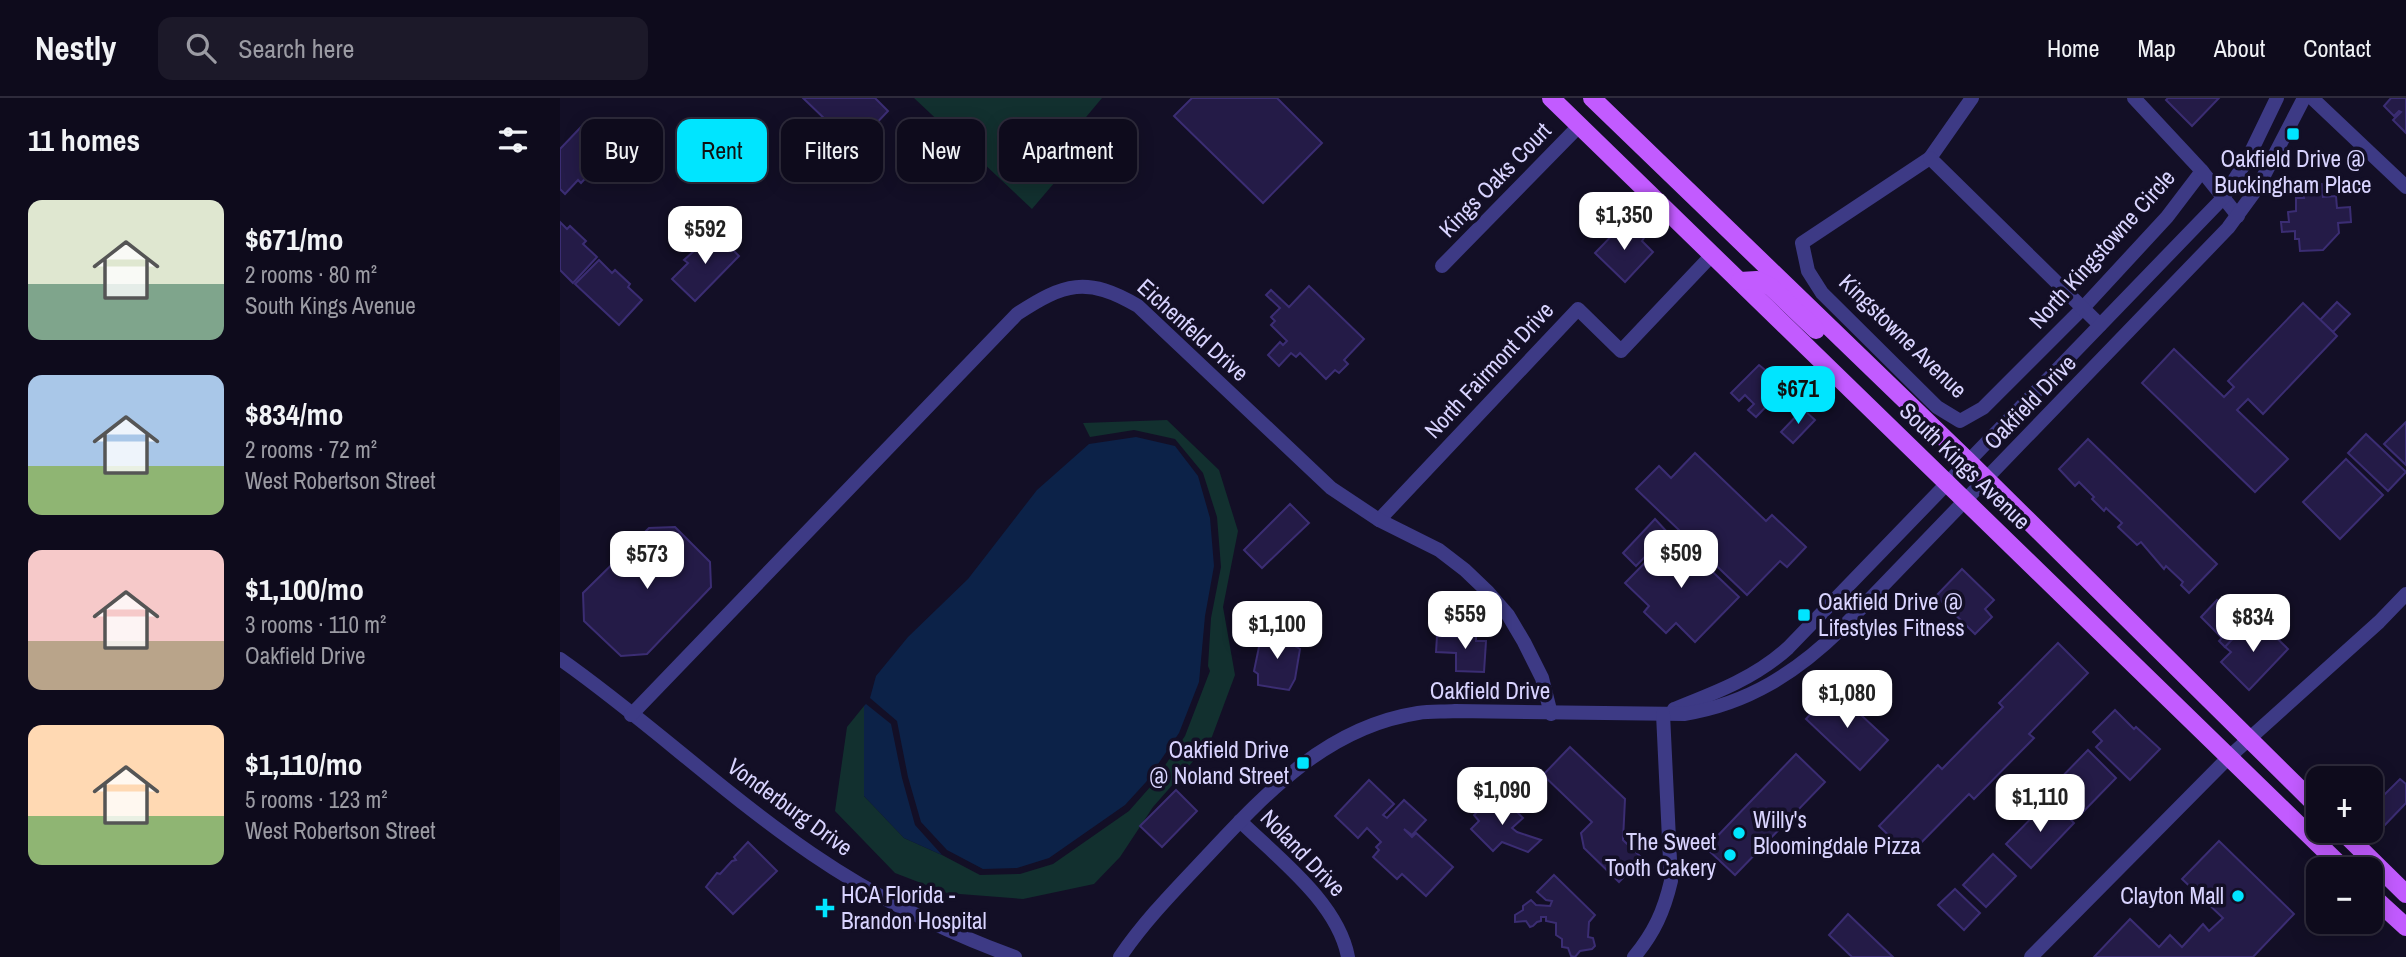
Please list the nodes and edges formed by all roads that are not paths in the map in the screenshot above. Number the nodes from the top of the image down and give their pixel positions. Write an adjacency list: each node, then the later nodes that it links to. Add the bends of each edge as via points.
1 (1551, 98): 8 (main road, South Kings Avenue)
2 (1592, 98): 19 (main road, South Kings Avenue)
3 (1972, 98): 9 (street)
4 (2134, 98): 10 (street, North Kingstowne Circle)
5 (2277, 98): 12 (street, Oakfield Drive)
6 (2304, 98): 13 (street, Oakfield Drive, via 2259,187)
7 (2312, 98): 11 (street)
8 (1579, 126): 14 (main road, South Kings Avenue); 15 (street, Kings Oaks Court)
9 (1930, 158): 17 (street); 20 (street, Kingstowne Avenue, via 1802,243 1808,271 1822,293 1937,407)
10 (2202, 171): 12 (street); 17 (street, North Kingstowne Circle, via 2167,217)
11 (2406, 187)
12 (2223, 198): 13 (street); 18 (street, Oakfield Drive)
13 (2238, 216): 22 (street, Oakfield Drive)
14 (1712, 255): 16 (main road, South Kings Avenue); 25 (street, North Fairmont Drive, via 1621,351 1578,309)
15 (1442, 265)
16 (1740, 281): 19 (main road, via 1757,280 1771,287 1813,327); 23 (main road, South Kings Avenue)
17 (2082, 309): 18 (street); 20 (street, North Kingstowne Circle, via 1983,408)
18 (2100, 325): 21 (street, Oakfield Drive)
19 (1894, 390): 21 (main road, South Kings Avenue)
20 (1960, 421)
21 (1968, 461): 22 (main road, South Kings Avenue); 23 (street, Oakfield Drive)
22 (1986, 480): 24 (street, Oakfield Drive); 31 (main road, South Kings Avenue)
23 (1947, 483): 24 (main road, South Kings Avenue); 29 (street, Oakfield Drive, via 1775,660 1747,678)
24 (1966, 501): 29 (street, Oakfield Drive, via 1799,667 1727,704); 32 (main road, South Kings Avenue)
25 (1379, 520): 28 (street, Eichenfeld Drive, via 1438,550 1488,592 1524,642 1542,678); 30 (street, Eichenfeld Drive, via 1331,488 1138,306 1112,291 1081,286 1047,294 1017,314)
26 (2406, 594): 31 (street)
27 (560, 659): 30 (street, Vonderburg Drive)
28 (1551, 714): 29 (street, Oakfield Drive); 34 (street, Oakfield Drive, via 1430,712 1373,725 1304,761)
29 (1663, 714): 43 (street, via 1671,881 1657,928)
30 (631, 715): 40 (street, Vonderburg Drive, via 758,815 837,870 911,913)
31 (2249, 739): 32 (street); 33 (main road, South Kings Avenue)
32 (2229, 757): 36 (main road, South Kings Avenue); 44 (street)
33 (2306, 795)
34 (1240, 821): 41 (street, Oakfield Drive, via 1150,916); 42 (street, Noland Drive, via 1322,901 1341,932)
35 (2354, 843): 37 (main road)
36 (2332, 857)
37 (2406, 894)
38 (2383, 906): 39 (main road)
39 (2406, 927)
40 (1015, 957)
41 (1120, 957)
42 (1348, 957)
43 (1634, 957)
44 (2031, 957)

